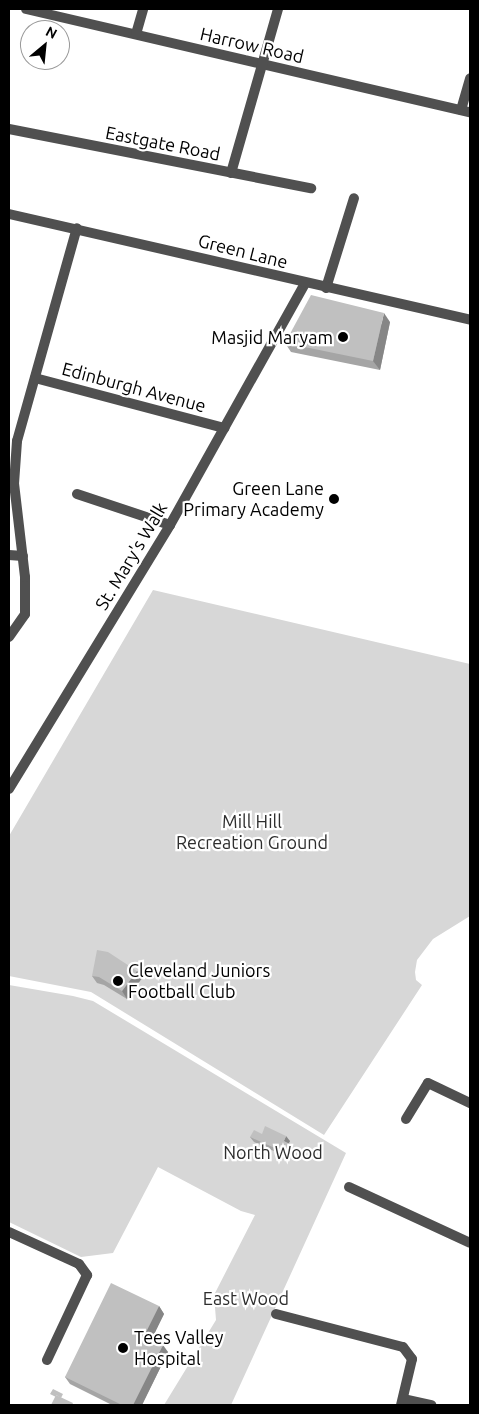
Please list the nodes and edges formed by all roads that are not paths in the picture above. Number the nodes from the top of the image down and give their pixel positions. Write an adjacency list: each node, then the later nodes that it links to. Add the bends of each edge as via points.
1 (26, 9): 4 (street, Harrow Road)
2 (142, 9): 4 (street)
3 (278, 9): 5 (street)
4 (136, 34): 5 (street, Harrow Road)
5 (263, 64): 7 (street, Harrow Road); 9 (street)
6 (470, 78): 7 (street)
7 (466, 111)
8 (9, 129): 9 (street, Eastgate Road)
9 (232, 173): 10 (street, Eastgate Road)
10 (311, 188)
11 (354, 198): 15 (street)
12 (9, 214): 13 (street, Green Lane)
13 (77, 228): 14 (street, Green Lane); 17 (street)
14 (305, 283): 15 (street, Green Lane); 18 (street, St. Mary's Walk)
15 (326, 288): 16 (street, Green Lane)
16 (470, 320)
17 (35, 378): 18 (street, Edinburgh Avenue); 22 (street, via 17,441 14,484)
18 (224, 428): 20 (street, St. Mary's Walk)
19 (76, 494): 20 (street)
20 (170, 525): 24 (street, St. Mary's Walk)
21 (9, 555): 22 (street)
22 (23, 556): 23 (street, via 25,614)
23 (9, 636)
24 (12, 773): 25 (street, St. Mary's Walk)
25 (9, 789)
26 (470, 1102): 27 (street, via 428,1083)
27 (406, 1119)
28 (349, 1187): 30 (street)
29 (9, 1232): 32 (street, via 79,1264 87,1275)
30 (470, 1243)
31 (276, 1314): 33 (street, via 403,1347 412,1359)
32 (47, 1360)
33 (402, 1402): 34 (street)
34 (431, 1405)

